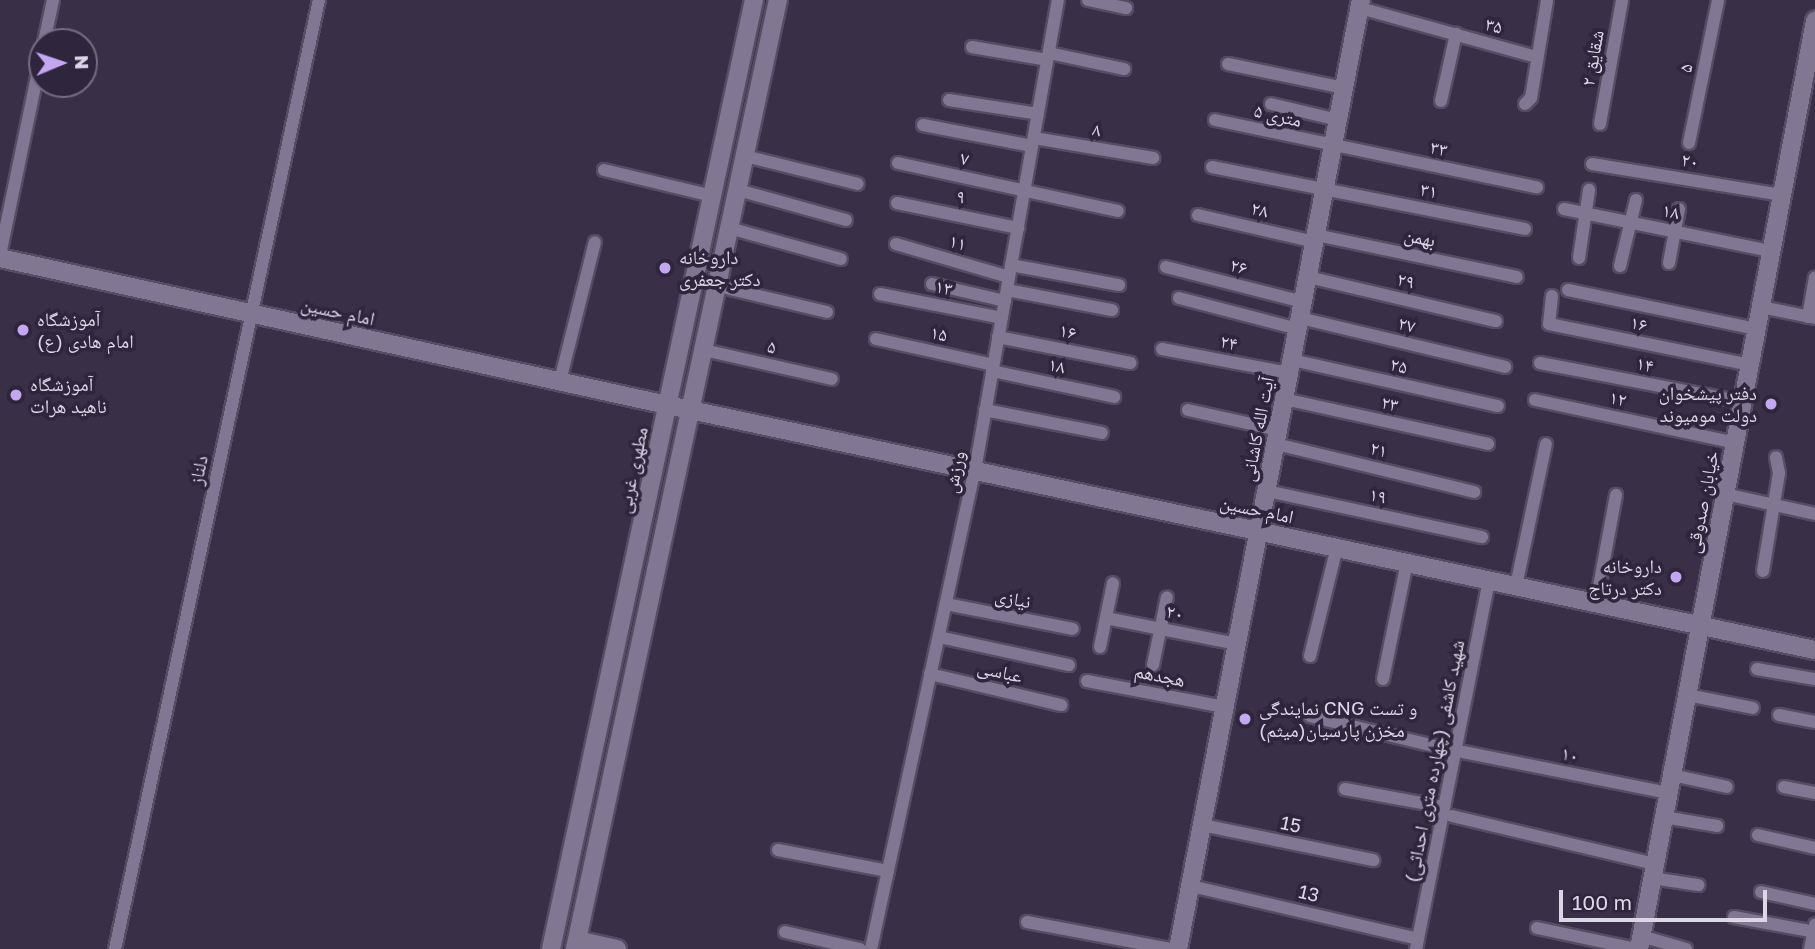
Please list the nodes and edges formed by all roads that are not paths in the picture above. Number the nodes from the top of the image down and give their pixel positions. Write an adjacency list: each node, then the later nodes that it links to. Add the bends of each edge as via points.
1 (53, 0): 13 (street)
2 (319, 0): 85 (street, دلناز)
3 (754, 0): 47 (street, مطهری غربی)
4 (778, 0): 34 (street)
5 (1088, 0): 11 (street)
6 (1546, 0): 17 (street)
7 (1622, 0): 29 (street, شقایق ۲)
8 (1718, 0): 32 (street, ۵)
9 (1054, 1): 16 (street, ورزش)
10 (1360, 4): 14 (street, ۳۵); 20 (street, آیت الله کاشانی)
11 (1126, 8)
12 (1815, 21): 46 (street, خیابان صدوقی)
13 (47, 28)
14 (1456, 34): 17 (street, ۳۵); 23 (street)
15 (972, 47): 16 (street)
16 (1048, 57): 19 (street); 26 (street, ورزش)
17 (1537, 57): 25 (street, via 1531,98)
18 (1228, 64): 20 (street)
19 (1124, 69)
20 (1344, 88): 28 (street, آیت الله کاشانی)
21 (33, 98): 65 (street)
22 (949, 100): 26 (street)
23 (1440, 101)
24 (1271, 104): 28 (street)
25 (1525, 104)
26 (1038, 114): 31 (street, ورزش)
27 (1215, 120): 33 (street, ۵ متری)
28 (1338, 120): 33 (street, آیت الله کاشانی)
29 (1600, 124)
30 (923, 125): 31 (street, ۸)
31 (1033, 142): 35 (street, ۸); 43 (street, ورزش)
32 (1689, 143)
33 (1333, 147): 41 (street, ۳۳); 44 (street, آیت الله کاشانی)
34 (745, 156): 40 (street); 42 (street)
35 (1153, 158)
36 (898, 163): 43 (street, ۷)
37 (1592, 164): 46 (street, ۲۰)
38 (1212, 167): 44 (street, ۳۱)
39 (604, 170): 47 (street)
40 (858, 184)
41 (1537, 187)
42 (738, 190): 55 (street); 57 (street)
43 (1024, 190): 52 (street); 58 (street, ورزش)
44 (1325, 190): 59 (street, ۳۱); 61 (street, آیت الله کاشانی)
45 (1589, 190): 53 (street)
46 (1782, 195): 64 (street, خیابان صدوقی)
47 (712, 196): 107 (street, مطهری غربی)
48 (1636, 200): 56 (street)
49 (897, 202): 58 (street, ۹)
50 (1564, 209): 53 (street, ۱۸)
51 (1679, 209): 60 (street)
52 (1118, 211)
53 (1585, 214): 56 (street, ۱۸); 66 (street)
54 (1198, 215): 61 (street, ۲۸)
55 (846, 220)
56 (1630, 223): 60 (street, ۱۸); 69 (street)
57 (729, 228): 67 (street); 77 (street)
58 (1017, 228): 74 (street, ورزش)
59 (1525, 229)
60 (1675, 232): 64 (street, ۱۸); 68 (street)
61 (1315, 238): 71 (street, آیت الله کاشانی); 72 (street, بهمن)
62 (594, 242): 102 (street)
63 (896, 244): 74 (street, ۱۱)
64 (1771, 251): 82 (street, خیابان صدوقی)
65 (0, 256): 85 (street, امام حسین)
66 (1579, 258)
67 (841, 259)
68 (1669, 264)
69 (1620, 266)
70 (1166, 268): 86 (street, ۲۶)
71 (1308, 277): 86 (street, آیت الله کاشانی); 89 (street, ۲۹)
72 (1517, 277)
73 (1815, 278): 88 (street)
74 (1008, 283): 75 (street); 76 (street); 83 (street); 87 (street, ورزش)
75 (932, 284)
76 (1119, 285)
77 (717, 286): 84 (street); 94 (street)
78 (1568, 290): 90 (street)
79 (880, 294): 87 (street, ۱۳)
80 (1552, 296): 97 (street, ۱۶, via 1549,324)
81 (1179, 298): 86 (street)
82 (1761, 307): 88 (street); 90 (street, خیابان صدوقی)
83 (1112, 310)
84 (827, 312)
85 (251, 313): 102 (street, امام حسین); 187 (street, دلناز)
86 (1300, 316): 98 (street, آیت الله کاشانی); 99 (street, ۲۷)
87 (1002, 318): 91 (street, ورزش)
88 (1811, 318)
89 (1496, 321)
90 (1757, 328): 97 (street, خیابان صدوقی)
91 (998, 337): 95 (street, ۱۶); 100 (street, ورزش)
92 (876, 339): 100 (street, ۱۵)
93 (1162, 349): 98 (street, ۲۴)
94 (704, 350): 101 (street, ۵); 109 (street)
95 (1129, 363)
96 (1540, 363): 106 (street, ۱۴)
97 (1750, 365): 106 (street, خیابان صدوقی)
98 (1291, 367): 104 (street, آیت الله کاشانی); 108 (street, ۲۵)
99 (1505, 367)
100 (993, 368): 103 (street, ۱۸); 110 (street, ورزش)
101 (832, 379)
102 (560, 381): 107 (street, امام حسین)
103 (1114, 397)
104 (1284, 399): 113 (street, آیت الله کاشانی); 116 (street, ۲۳)
105 (1535, 400): 115 (street, ۱۲)
106 (1743, 402): 115 (street, خیابان صدوقی)
107 (667, 405): 109 (street, امام حسین); 188 (street, مطهری غربی)
108 (1498, 406)
109 (691, 410): 118 (street, امام حسین); 184 (street)
110 (985, 410): 112 (street); 118 (street, ورزش)
111 (1188, 410): 113 (street, ۲۱)
112 (1101, 433)
113 (1277, 437): 119 (street, آیت الله کاشانی); 120 (street, ۲۱)
114 (1546, 443): 132 (street)
115 (1735, 443): 122 (street, خیابان صدوقی)
116 (1488, 444)
117 (1776, 457): 123 (street, via 1779,473)
118 (975, 470): 125 (street, امام حسین); 135 (street, ورزش)
119 (1267, 491): 125 (street, آیت الله کاشانی); 126 (street, ۱۹)
120 (1474, 492)
121 (1616, 495): 134 (street)
122 (1725, 495): 123 (street); 137 (street, خیابان صدوقی)
123 (1774, 505): 124 (street); 129 (street)
124 (1815, 514)
125 (1259, 530): 127 (street, امام حسین); 141 (street, آیت الله کاشانی)
126 (1482, 537)
127 (1337, 547): 128 (street, امام حسین); 144 (street)
128 (1407, 562): 130 (street, امام حسین); 149 (street)
129 (1763, 571)
130 (1489, 580): 132 (street, امام حسین); 159 (street, شهید کاشفی (چهارده متری احداثی))
131 (1112, 583): 136 (street)
132 (1516, 586): 134 (street, امام حسین)
133 (1167, 597): 139 (street)
134 (1596, 603): 137 (street, امام حسین)
135 (946, 604): 138 (street, نیازی); 140 (street, ورزش)
136 (1106, 618): 139 (street, ۲۰); 142 (street)
137 (1700, 625): 143 (street, امام حسین); 152 (street, خیابان صدوقی)
138 (1073, 629)
139 (1161, 629): 141 (street, ۲۰); 146 (street)
140 (939, 637): 145 (street); 148 (street, ورزش)
141 (1237, 644): 154 (street, آیت الله کاشانی)
142 (1100, 648)
143 (1815, 650)
144 (1310, 656)
145 (1069, 665)
146 (1153, 665)
147 (1757, 669): 150 (street)
148 (930, 674): 153 (street, عباسی); 173 (street, ورزش)
149 (1383, 679)
150 (1815, 679)
151 (1087, 681): 154 (street, هجدهم)
152 (1687, 695): 155 (street); 160 (street, خیابان صدوقی)
153 (1061, 705)
154 (1225, 707): 167 (street, آیت الله کاشانی)
155 (1753, 708)
156 (1779, 715): 158 (street)
157 (1310, 716): 159 (street, ۱۰)
158 (1815, 722)
159 (1459, 751): 160 (street, ۱۰); 165 (street, شهید کاشفی (چهارده متری احداثی))
160 (1670, 784): 161 (street); 166 (street, خیابان صدوقی)
161 (1727, 787)
162 (1784, 787): 164 (street)
163 (1345, 789): 165 (street)
164 (1815, 793)
165 (1448, 812): 174 (street, via 1552,838); 185 (street, شهید کاشفی (چهارده متری احداثی))
166 (1664, 817): 168 (street); 174 (street, خیابان صدوقی)
167 (1202, 825): 172 (street, 15); 176 (street, آیت الله کاشانی)
168 (1717, 826)
169 (1758, 835): 170 (street)
170 (1815, 848)
171 (778, 850): 173 (street)
172 (1373, 860)
173 (888, 871): 191 (street, ورزش)
174 (1654, 871): 175 (street); 186 (street, خیابان صدوقی)
175 (1698, 885)
176 (1191, 886): 185 (street, 13); 193 (street, آیت الله کاشانی)
177 (1761, 892): 178 (street)
178 (1815, 904)
179 (1734, 917): 182 (street)
180 (1027, 922): 192 (street)
181 (1537, 928): 186 (street)
182 (1815, 930): 195 (street)
183 (785, 932): 190 (street)
184 (576, 944): 189 (street)
185 (1417, 944)
186 (1639, 945): 194 (street)
187 (115, 949)
188 (551, 949)
189 (618, 949)
190 (860, 949)
191 (871, 949)
192 (1171, 949)
193 (1178, 949)
194 (1686, 949)
195 (1810, 949)

